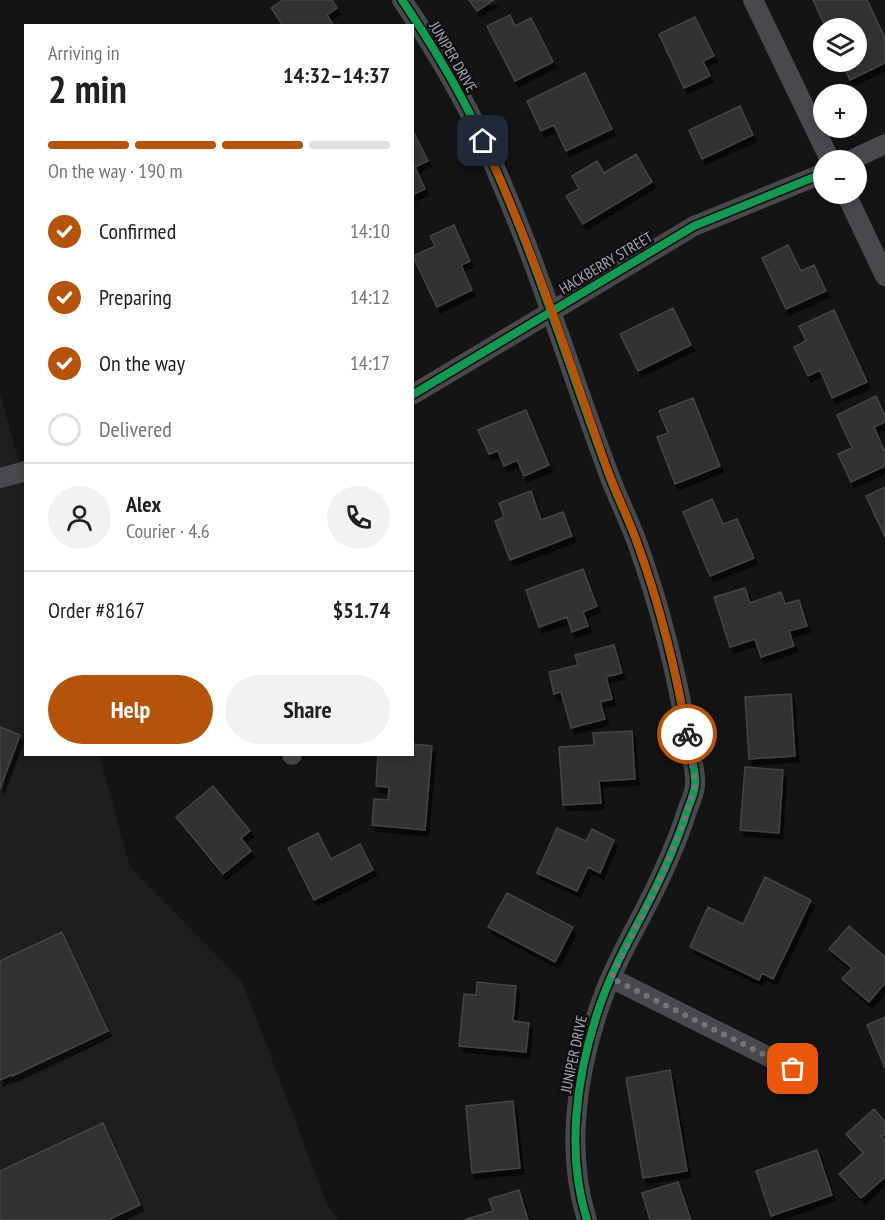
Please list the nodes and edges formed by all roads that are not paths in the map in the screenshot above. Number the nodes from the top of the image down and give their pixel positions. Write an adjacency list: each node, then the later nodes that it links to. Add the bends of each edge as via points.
1 (402, 0): 9 (street, JUNIPER DRIVE, via 474,122)
2 (753, 0): 4 (street)
3 (885, 144): 5 (street)
4 (826, 150)
5 (867, 152)
6 (813, 177): 9 (street, HACKBERRY STREET, via 694,226)
7 (851, 204): 8 (street)
8 (885, 276)
9 (551, 312): 10 (street, HACKBERRY STREET); 13 (street, JUNIPER DRIVE, via 661,615 679,689 695,785 660,880)
10 (414, 394)
11 (24, 472): 12 (street)
12 (0, 478)
13 (611, 978): 14 (street); 15 (street, JUNIPER DRIVE, via 597,1011 578,1101 575,1160)
14 (793, 1069)
15 (587, 1220)

